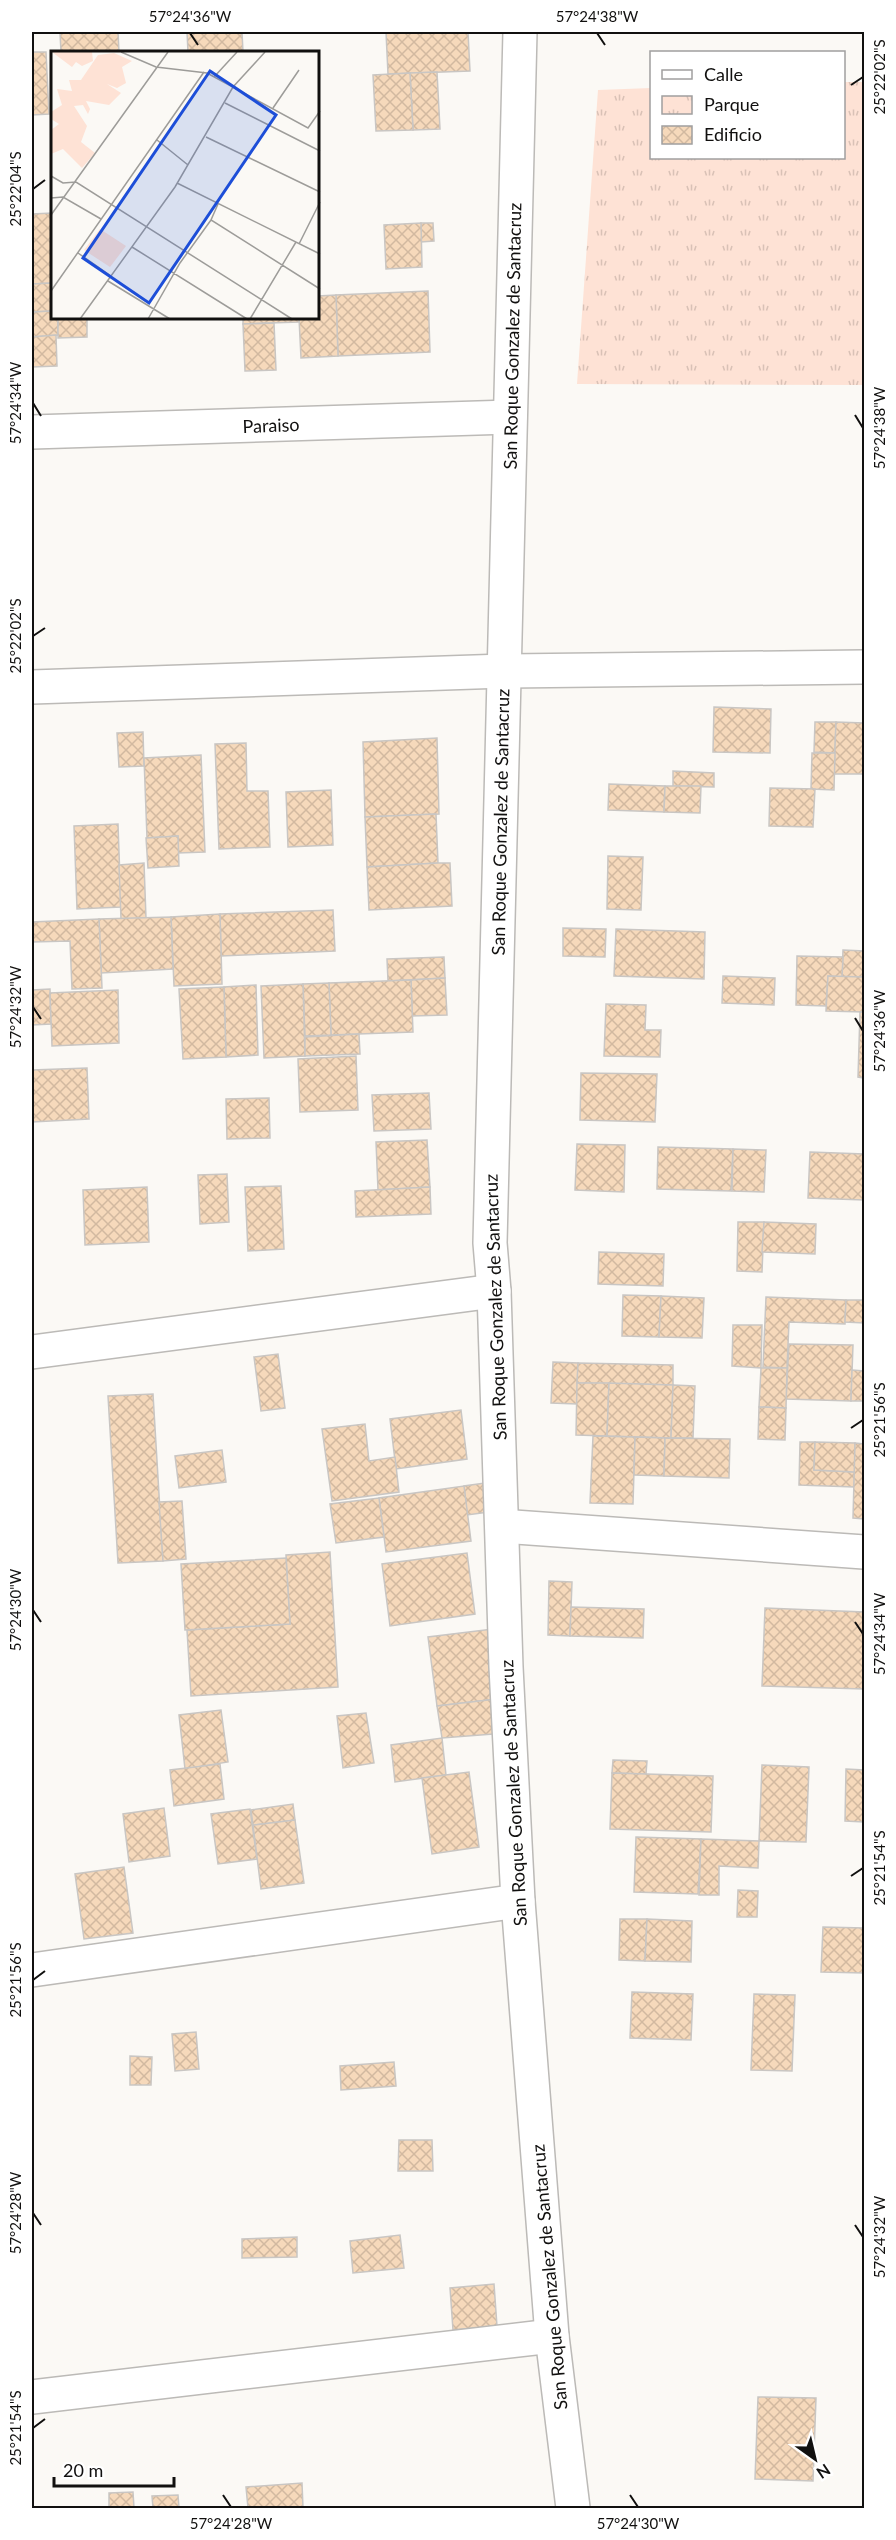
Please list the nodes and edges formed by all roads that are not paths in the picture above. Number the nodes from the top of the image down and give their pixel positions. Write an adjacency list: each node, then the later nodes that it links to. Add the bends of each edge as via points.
1 (520, 32): 2 (street, San Roque Gonzalez de Santacruz)
2 (510, 417): 3 (street, Paraiso); 5 (street, San Roque Gonzalez de Santacruz)
3 (32, 432)
4 (864, 667): 5 (street)
5 (504, 671): 6 (street); 7 (street, San Roque Gonzalez de Santacruz, via 490,1243)
6 (32, 687)
7 (494, 1291): 8 (street); 9 (street, San Roque Gonzalez de Santacruz)
8 (32, 1352)
9 (502, 1526): 10 (street); 11 (street, San Roque Gonzalez de Santacruz)
10 (864, 1552)
11 (518, 1901): 12 (street); 13 (street, San Roque Gonzalez de Santacruz)
12 (32, 1970)
13 (552, 2336): 14 (street); 15 (street, San Roque Gonzalez de Santacruz)
14 (32, 2397)
15 (573, 2508)

